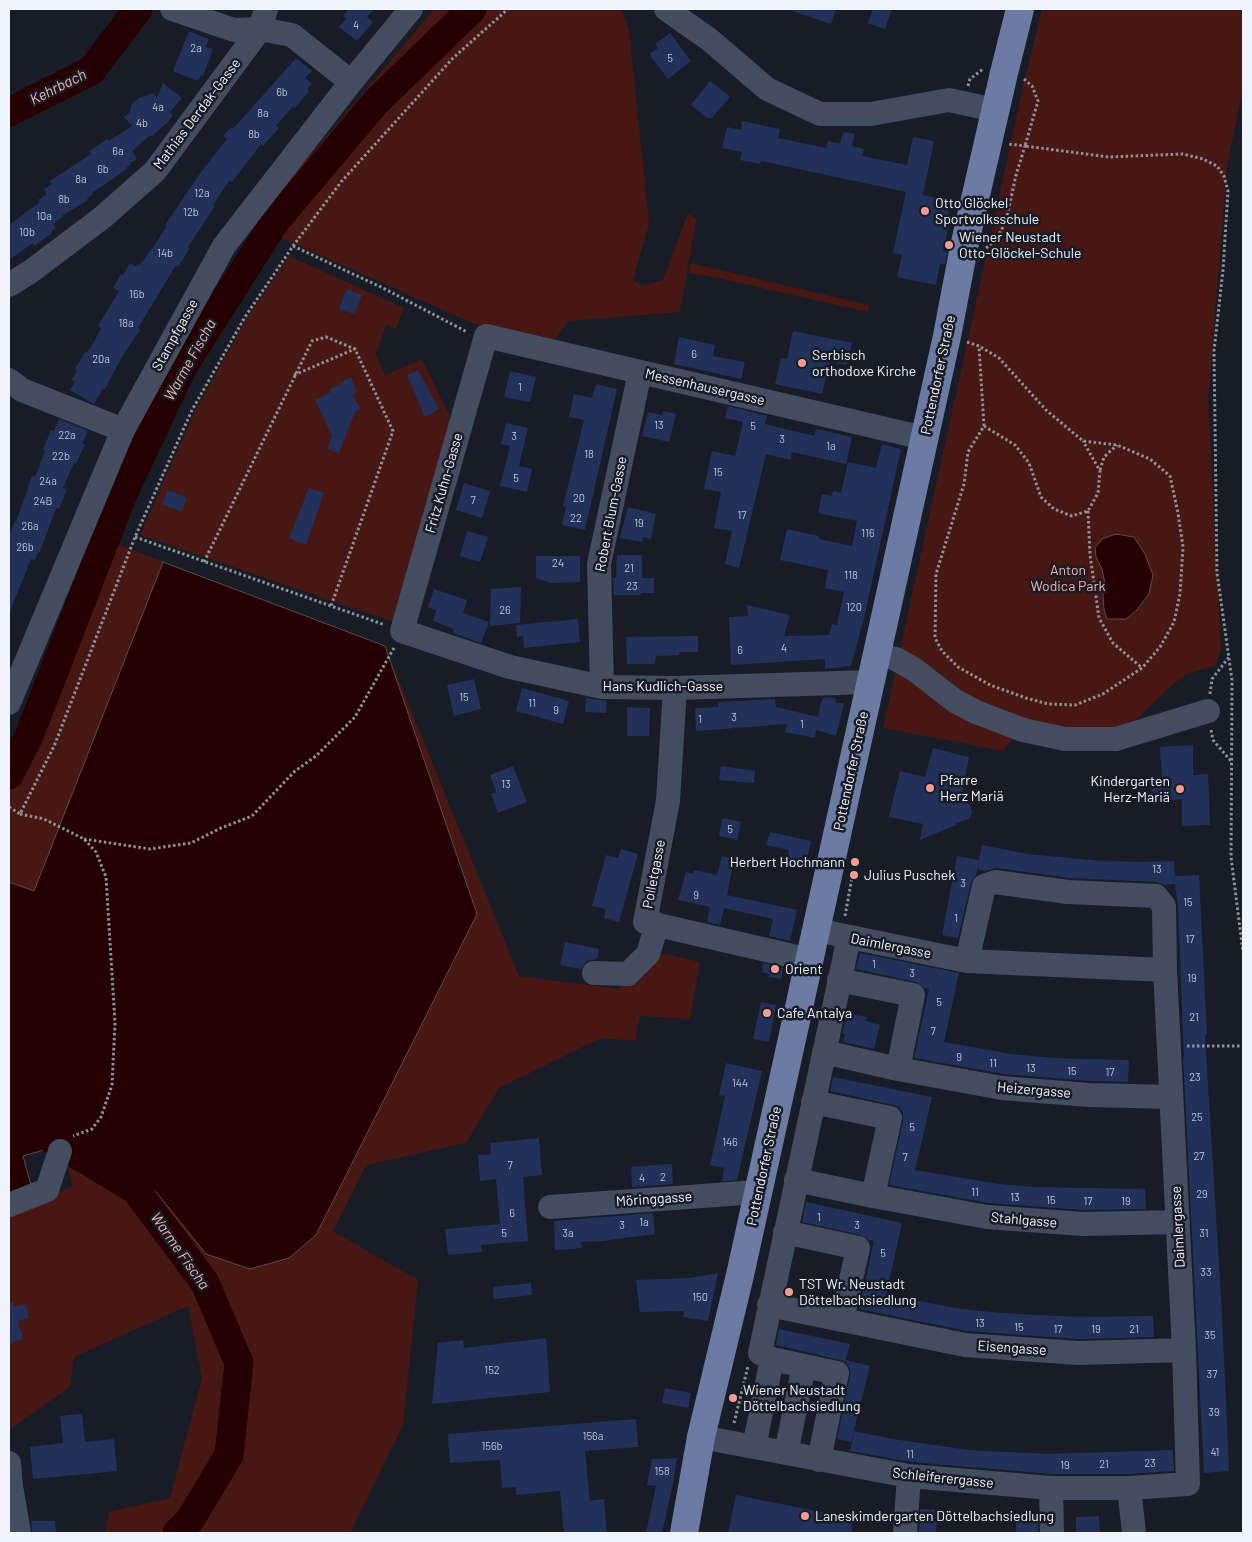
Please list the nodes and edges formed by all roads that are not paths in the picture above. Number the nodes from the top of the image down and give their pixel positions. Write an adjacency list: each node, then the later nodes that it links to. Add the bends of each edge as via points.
1 (172, 9): 5 (street, via 234,30)
2 (411, 9): 6 (street, Stampfgasse)
3 (666, 9): 7 (street, via 710,40 767,89 820,114 870,114 949,100)
4 (1020, 9): 7 (main road, Pottendorfer Straße, via 994,71)
5 (263, 19): 6 (street, via 292,35); 8 (street, Mathias Derdak-Gasse, via 155,171 103,217)
6 (350, 82): 12 (street, Stampfgasse, via 224,246)
7 (995, 110): 13 (main road, Pottendorfer Straße)
8 (9, 284)
9 (486, 336): 10 (street, Messenhausergasse); 14 (street, Fritz Kuhn-Gasse)
10 (640, 372): 13 (street, Messenhausergasse); 17 (street, Robert Blum-Gasse, via 599,564)
11 (9, 380): 12 (street, via 22,390)
12 (123, 430): 19 (street, Stampfgasse)
13 (924, 438): 15 (main road, Pottendorfer Straße)
14 (402, 631): 17 (street, Hans Kudlich-Gasse, via 510,667)
15 (877, 654): 16 (main road, Pottendorfer Straße); 20 (street, via 896,659 915,670 955,701 976,712 1023,730 1065,739 1116,738)
16 (870, 682): 18 (street, Hans Kudlich-Gasse); 22 (main road, Pottendorfer Straße)
17 (602, 688): 18 (street, Hans Kudlich-Gasse)
18 (675, 688): 21 (street, Polletgasse, via 668,801 645,922)
19 (9, 703)
20 (1208, 711)
21 (657, 924): 24 (street, Polletgasse); 27 (street, via 648,954 628,974)
22 (816, 930): 23 (street, Daimlergasse); 24 (main road, Pottendorfer Straße)
23 (848, 937): 25 (street, Daimlergasse); 28 (street)
24 (810, 960): 35 (main road, Pottendorfer Straße)
25 (967, 961): 26 (street, Daimlergasse); 26 (street, Daimlergasse, via 984,886 995,882 1068,892 1156,896 1164,906)
26 (1166, 970): 31 (street, Daimlergasse)
27 (594, 973)
28 (839, 980): 29 (street); 30 (street, via 914,996)
29 (824, 1052): 30 (street, Heizergasse); 32 (street)
30 (898, 1069): 31 (street, Heizergasse, via 1002,1088)
31 (1172, 1097): 39 (street, Daimlergasse)
32 (813, 1102): 34 (street); 36 (street, via 890,1118)
33 (64, 1145): 37 (street, via 47,1190)
34 (796, 1180): 36 (street, Stahlgasse); 40 (street)
35 (758, 1192): 38 (street, Möringgasse); 46 (main road, Pottendorfer Straße)
36 (873, 1196): 39 (street, Stahlgasse, via 986,1217 1083,1224)
37 (9, 1205)
38 (550, 1207)
39 (1178, 1222): 43 (street, Daimlergasse)
40 (785, 1232): 41 (street); 42 (street, via 858,1248)
41 (769, 1305): 42 (street, Eisengasse); 44 (street, via 760,1354)
42 (842, 1320): 43 (street, Eisengasse, via 965,1345 1078,1353)
43 (1184, 1350): 52 (street, Daimlergasse)
44 (772, 1359): 45 (street); 47 (street)
45 (804, 1366): 48 (street); 49 (street, via 837,1372)
46 (701, 1437): 47 (street, Schleiferergasse); 56 (main road, Pottendorfer Straße)
47 (754, 1447): 48 (street, Schleiferergasse)
48 (786, 1453): 49 (street, Schleiferergasse)
49 (819, 1460): 51 (street, Schleiferergasse)
50 (9, 1463): 55 (street)
51 (909, 1476): 53 (street, Schleiferergasse); 57 (street)
52 (1188, 1484): 54 (street, Schleiferergasse)
53 (1051, 1488): 54 (street, Schleiferergasse); 58 (street)
54 (1129, 1488): 59 (street)
55 (19, 1533)
56 (684, 1533)
57 (905, 1533)
58 (1052, 1533)
59 (1134, 1533)

